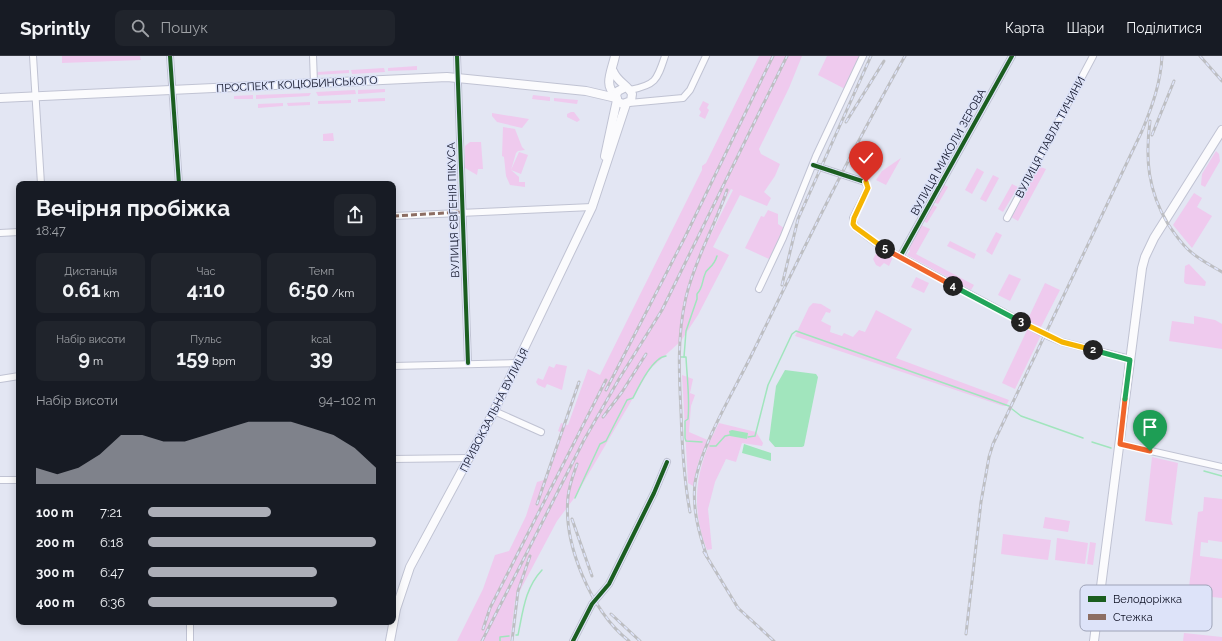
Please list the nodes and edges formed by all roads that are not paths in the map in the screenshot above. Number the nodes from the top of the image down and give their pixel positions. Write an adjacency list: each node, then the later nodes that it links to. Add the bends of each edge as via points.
1 (33, 56): 18 (street)
2 (170, 56): 16 (street)
3 (313, 56): 13 (street)
4 (457, 56): 12 (street, ВУЛИЦЯ ЄВГЕНІЯ ПІКУСА)
5 (615, 56): 11 (main road)
6 (665, 56): 15 (street, via 658,79 650,84)
7 (706, 56): 21 (street, via 690,90 683,98)
8 (863, 56): 24 (street)
9 (1012, 56): 34 (street, ВУЛИЦЯ МИКОЛИ ЗЕРОВА)
10 (1093, 56): 31 (street, ВУЛИЦЯ ПАВЛА ТИЧИНИ)
11 (612, 71): 14 (main road); 15 (main road)
12 (456, 77): 13 (main road, ПРОСПЕКТ КОЦЮБИНСЬКОГО); 17 (main road, ПРОСПЕКТ КОЦЮБИНСЬКОГО); 29 (street, ВУЛИЦЯ ЄВГЕНІЯ ПІКУСА)
13 (314, 83): 16 (main road, ПРОСПЕКТ КОЦЮБИНСЬКОГО)
14 (608, 86): 15 (main road, via 615,85); 17 (main road); 20 (main road)
15 (627, 89): 20 (main road, via 618,91); 21 (main road, via 632,97)
16 (172, 90): 18 (main road, ПРОСПЕКТ КОЦЮБИНСЬКОГО); 27 (street)
17 (593, 92): 20 (main road, ПРОСПЕКТ КОЦЮБИНСЬКОГО); 22 (main road, via 605,97)
18 (36, 96): 19 (main road, ПРОСПЕКТ КОЦЮБИНСЬКОГО); 26 (street)
19 (0, 98)
20 (616, 98): 21 (main road, via 621,104); 22 (main road)
21 (627, 104): 25 (main road)
22 (614, 110): 25 (main road)
23 (1222, 130): 36 (main road, via 1145,256)
24 (813, 165): 34 (street, via 866,182 868,188 853,224 880,246); 35 (street)
25 (601, 178): 28 (main road, ПРИВОКЗАЛЬНА ВУЛИЦЯ)
26 (41, 181)
27 (179, 181)
28 (592, 207): 29 (street); 38 (main road, ПРИВОКЗАЛЬНА ВУЛИЦЯ)
29 (462, 212): 30 (street); 37 (street, ВУЛИЦЯ ЄВГЕНІЯ ПІКУСА)
30 (396, 216)
31 (1007, 218)
32 (16, 232): 33 (street)
33 (0, 233)
34 (900, 257): 36 (street, via 1050,337)
35 (759, 289)
36 (1130, 360): 44 (main road)
37 (468, 363): 38 (street); 39 (street)
38 (518, 363): 42 (main road, ПРИВОКЗАЛЬНА ВУЛИЦЯ)
39 (396, 366)
40 (16, 376): 41 (street)
41 (0, 379)
42 (494, 411): 43 (street); 45 (main road, ПРИВОКЗАЛЬНА ВУЛИЦЯ)
43 (541, 432)
44 (1120, 444): 48 (street); 51 (main road)
45 (470, 458): 46 (street); 52 (main road, ПРИВОКЗАЛЬНА ВУЛИЦЯ, via 410,567)
46 (396, 459)
47 (667, 462): 58 (street, via 609,584 592,604)
48 (1222, 467)
49 (0, 480): 50 (street)
50 (16, 480)
51 (1101, 585)
52 (396, 609)
53 (190, 625): 56 (street)
54 (393, 625): 57 (main road, ПРИВОКЗАЛЬНА ВУЛИЦЯ)
55 (1095, 631): 59 (main road)
56 (190, 641)
57 (390, 641)
58 (574, 641)
59 (1094, 641)

